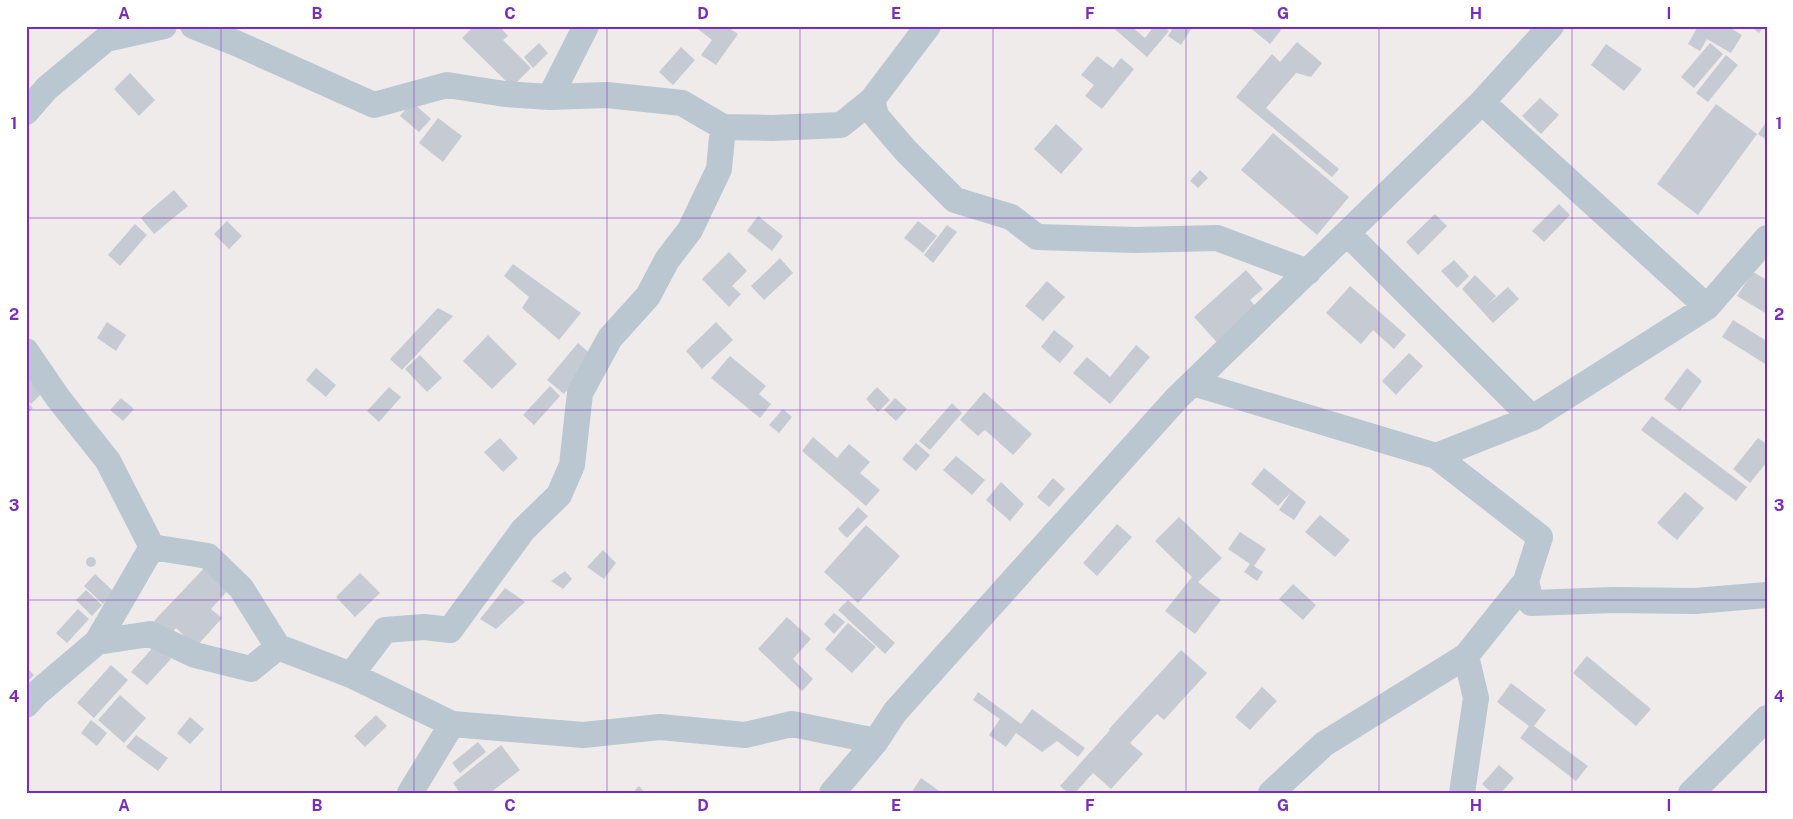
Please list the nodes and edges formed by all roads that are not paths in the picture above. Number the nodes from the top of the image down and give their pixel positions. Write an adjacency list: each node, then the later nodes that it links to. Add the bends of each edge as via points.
1 (164, 26): 9 (street, via 106,39 47,88)
2 (193, 26): 6 (street, via 374,105 447,86)
3 (586, 26): 6 (street)
4 (928, 26): 7 (street)
5 (1552, 26): 8 (street)
6 (550, 97): 10 (street, via 607,95 682,102)
7 (872, 100): 10 (street, via 841,125); 13 (street, via 876,116 955,200 1011,217 1037,237 1217,238)
8 (1482, 102): 11 (street); 14 (street)
9 (26, 112)
10 (723, 127): 25 (street, via 719,169 690,230 667,260 648,296 610,338 580,393 572,465 559,495 523,530 450,630 424,627 385,630)
11 (1348, 234): 13 (street); 17 (street)
12 (1767, 238): 14 (street)
13 (1308, 272): 16 (street)
14 (1707, 307): 17 (street)
15 (26, 352): 19 (street, via 108,461)
16 (1193, 383): 18 (street); 29 (street, via 895,712)
17 (1532, 418): 18 (street)
18 (1436, 456): 20 (street, via 1540,537)
19 (152, 547): 22 (street); 23 (street, via 208,556 241,588)
20 (1526, 582): 21 (street, via 1530,603 1695,601); 24 (street)
21 (1767, 595)
22 (96, 642): 23 (street, via 150,634 195,654 251,668); 26 (street)
23 (278, 647): 25 (street)
24 (1466, 656): 32 (street, via 1324,744); 33 (street, via 1476,698)
25 (351, 675): 28 (street)
26 (26, 705)
27 (1767, 718): 34 (street)
28 (452, 724): 29 (street, via 583,735 660,727 745,736 792,724); 30 (street)
29 (876, 741): 31 (street)
30 (410, 793)
31 (832, 793)
32 (1271, 793)
33 (1462, 793)
34 (1691, 793)

